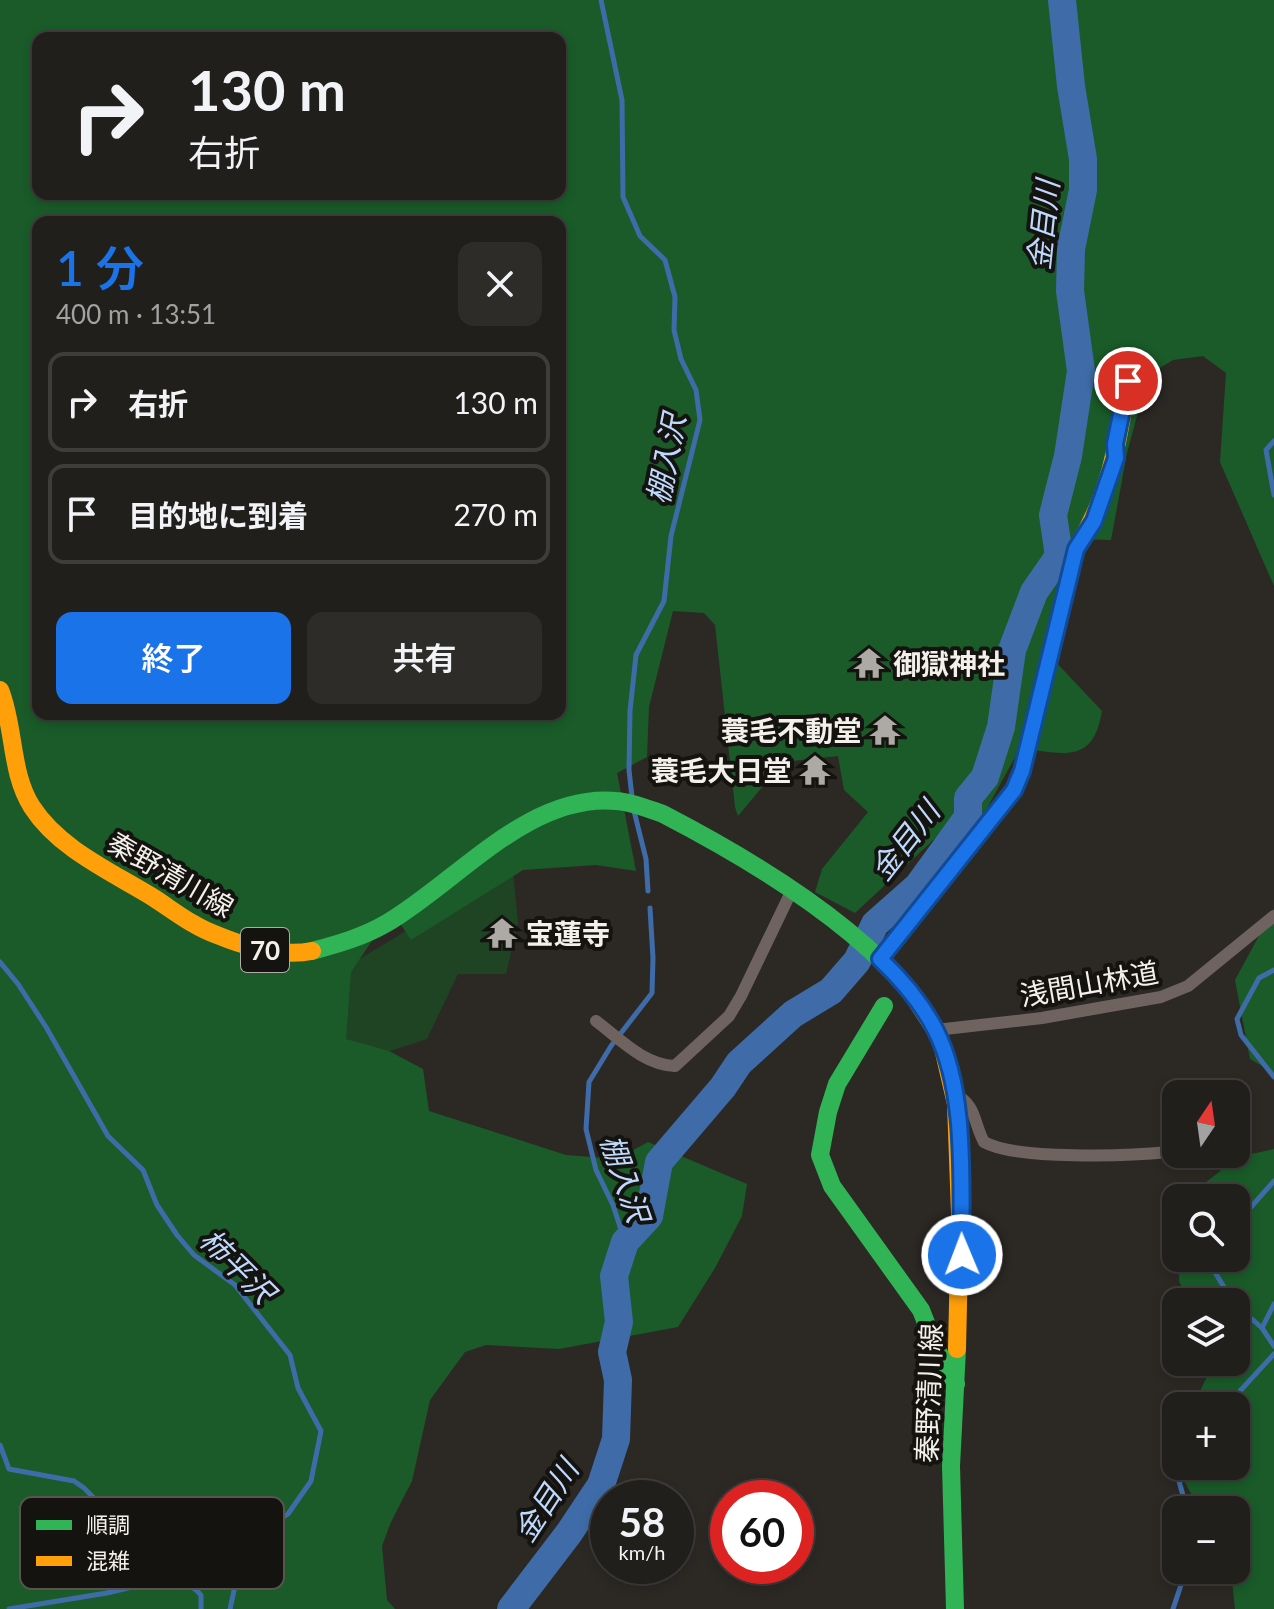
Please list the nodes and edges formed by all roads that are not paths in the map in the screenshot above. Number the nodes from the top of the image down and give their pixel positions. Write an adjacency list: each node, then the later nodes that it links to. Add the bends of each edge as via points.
1 (1128, 381): 5 (main road, via 1116,458 1094,521 1076,549 1014,790)
2 (0, 690): 3 (main road, 秦野清川線 / 70, via 9,708 20,784 32,809 55,831 82,855 214,935 273,951 300,953 352,942 380,928 532,819 578,802 620,800 681,822)
3 (792, 890): 5 (main road, 秦野清川線 / 70); 7 (street, via 729,1016 675,1066 638,1053)
4 (1274, 916): 8 (street, 浅間山林道, via 1188,986 1161,997)
5 (876, 955): 8 (main road, 秦野清川線 / 70)
6 (884, 1006): 11 (main road, via 837,1084 820,1155 832,1186 921,1310)
7 (596, 1021)
8 (936, 1030): 9 (main road, 秦野清川線 / 70)
9 (954, 1094): 10 (street, via 970,1106 984,1142 1003,1149); 11 (main road, 秦野清川線 / 70, via 962,1255)
10 (1162, 1152)
11 (956, 1384): 12 (main road, 秦野清川線 / 70)
12 (955, 1609)

